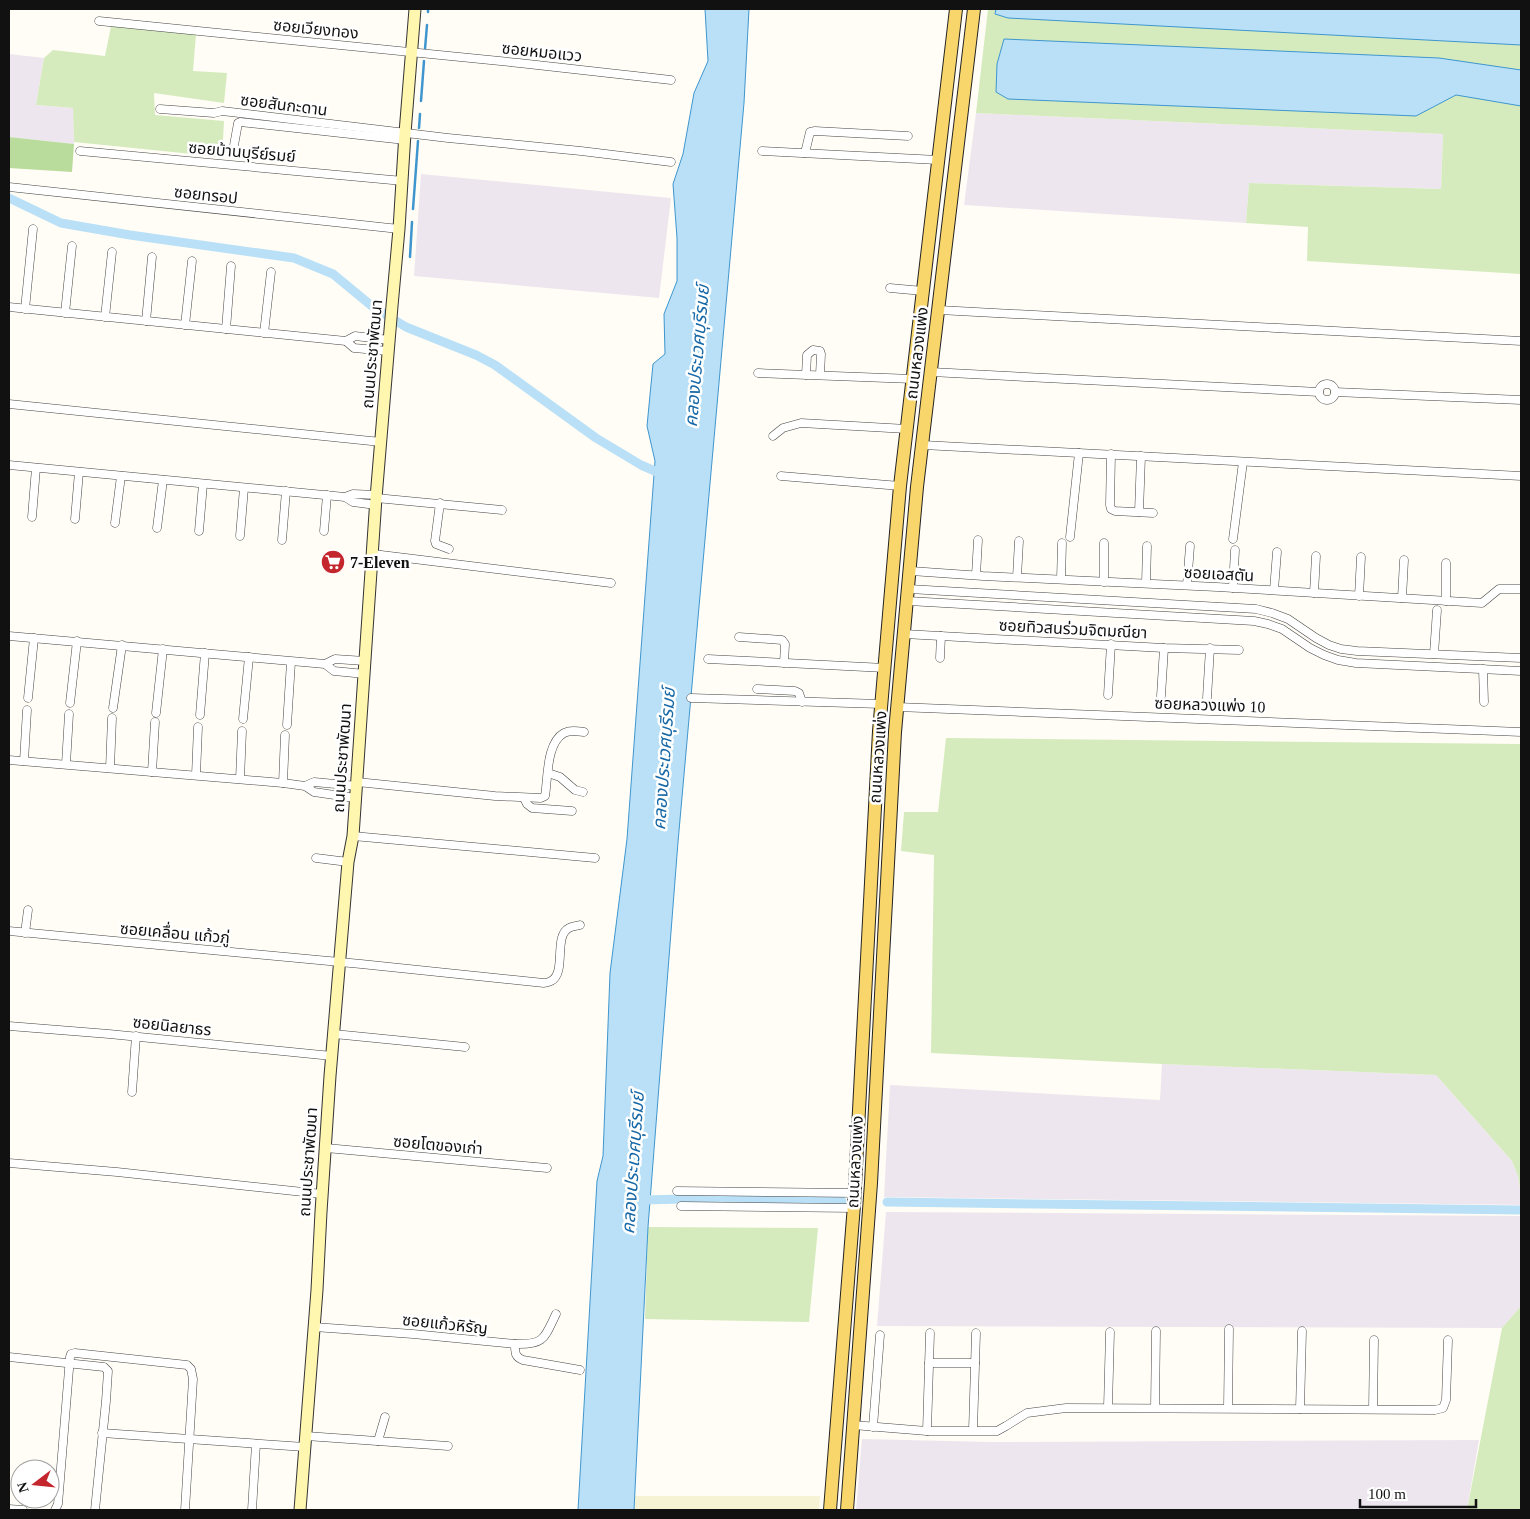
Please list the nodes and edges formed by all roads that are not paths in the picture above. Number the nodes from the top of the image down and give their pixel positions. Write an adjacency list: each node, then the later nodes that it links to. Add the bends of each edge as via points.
1 (415, 9): 5 (street, ถนนประชาพัฒนา)
2 (956, 9): 14 (main road, ถนนหลวงแพ่ง)
3 (974, 9): 30 (main road, ถนนหลวงแพ่ง)
4 (99, 21): 5 (street, ซอยเวียงทอง)
5 (411, 53): 6 (street, ซอยหมอแวว); 9 (street, ถนนประชาพัฒนา)
6 (671, 80)
7 (160, 109): 9 (street, ซอยสันกะดาน, via 222,111)
8 (908, 136): 13 (street, via 815,131 810,132)
9 (405, 137): 10 (street, via 240,122); 15 (street); 16 (street, ถนนประชาพัฒนา)
10 (233, 151)
11 (762, 151): 13 (street)
12 (80, 152): 16 (street, ซอยบ้านบุรีย์รมย์)
13 (805, 153): 14 (street)
14 (938, 160): 27 (main road, ถนนหลวงแพ่ง)
15 (671, 162)
16 (403, 181): 19 (street, ถนนประชาพัฒนา)
17 (9, 187): 19 (street, ซอยทรอป)
18 (33, 228): 29 (street)
19 (400, 229): 38 (street, ถนนประชาพัฒนา)
20 (72, 246): 31 (street)
21 (112, 252): 32 (street)
22 (152, 257): 33 (street)
23 (192, 261): 34 (street)
24 (231, 266): 35 (street)
25 (271, 272): 36 (street)
26 (890, 288): 27 (street)
27 (923, 290): 43 (main road, ถนนหลวงแพ่ง)
28 (9, 307): 29 (street)
29 (25, 309): 31 (street)
30 (939, 310): 37 (street); 39 (main road, ถนนหลวงแพ่ง)
31 (64, 313): 32 (street)
32 (105, 317): 33 (street)
33 (146, 321): 34 (street)
34 (185, 325): 35 (street)
35 (226, 329): 36 (street)
36 (264, 333): 38 (street, via 346,341 355,336)
37 (1521, 341)
38 (389, 345): 48 (street, ถนนประชาพัฒนา)
39 (931, 372): 44 (street, via 1319,392 1327,400 1335,392); 49 (main road, ถนนหลวงแพ่ง)
40 (758, 373): 41 (street)
41 (806, 375): 42 (street); 42 (street, via 807,355 813,350 821,354)
42 (820, 375): 43 (street)
43 (913, 379): 46 (main road, ถนนหลวงแพ่ง)
44 (1521, 400)
45 (9, 404): 48 (street)
46 (907, 429): 47 (street, via 801,423 783,428); 62 (main road, ถนนหลวงแพ่ง)
47 (773, 436)
48 (381, 442): 67 (street, ถนนประชาพัฒนา)
49 (923, 445): 50 (street); 63 (main road, ถนนหลวงแพ่ง)
50 (1079, 453): 51 (street); 79 (street)
51 (1111, 454): 52 (street); 70 (street, via 1111,509)
52 (1141, 456): 53 (street); 70 (street)
53 (1243, 462): 59 (street); 80 (street)
54 (9, 465): 55 (street)
55 (36, 468): 56 (street); 72 (street)
56 (79, 472): 57 (street); 73 (street)
57 (121, 476): 60 (street); 74 (street)
58 (781, 476): 62 (street)
59 (1521, 476)
60 (163, 480): 61 (street); 75 (street)
61 (203, 484): 64 (street); 76 (street)
62 (900, 486): 63 (main road); 137 (main road, ถนนหลวงแพ่ง)
63 (918, 487): 96 (main road, ถนนหลวงแพ่ง)
64 (244, 488): 65 (street); 78 (street)
65 (286, 492): 66 (street); 81 (street)
66 (328, 495): 67 (street, via 345,497 354,494); 77 (street)
67 (376, 499): 68 (street); 91 (street, ถนนประชาพัฒนา)
68 (440, 503): 69 (street); 88 (street, via 435,541 439,546)
69 (502, 510)
70 (1138, 512): 71 (street)
71 (1152, 513)
72 (32, 517)
73 (75, 519)
74 (115, 524)
75 (157, 528)
76 (199, 531)
77 (324, 532)
78 (240, 536)
79 (1070, 537)
80 (1233, 539)
81 (282, 540)
82 (978, 540): 97 (street)
83 (1019, 541): 98 (street)
84 (1062, 543): 99 (street)
85 (1104, 543): 101 (street)
86 (1147, 546): 102 (street)
87 (1190, 546): 103 (street)
88 (449, 548)
89 (1235, 550): 104 (street)
90 (1277, 552): 106 (street)
91 (373, 554): 100 (street); 133 (street, ถนนประชาพัฒนา)
92 (1316, 556): 108 (street)
93 (1361, 557): 110 (street)
94 (1404, 560): 111 (street)
95 (1446, 562): 112 (street)
96 (911, 571): 97 (street, ซอยเอสตัน); 109 (main road, ถนนหลวงแพ่ง)
97 (976, 575): 98 (street, ซอยเอสตัน)
98 (1017, 577): 99 (street, ซอยเอสตัน)
99 (1061, 579): 101 (street, ซอยเอสตัน)
100 (611, 582)
101 (1104, 582): 102 (street, ซอยเอสตัน)
102 (1146, 584): 103 (street, ซอยเอสตัน)
103 (1187, 585): 104 (street, ซอยเอสตัน)
104 (1233, 588): 106 (street, ซอยเอสตัน)
105 (1521, 589): 112 (street, ซอยเอสตัน, via 1499,589 1482,603)
106 (1274, 590): 108 (street, ซอยเอสตัน)
107 (967, 592): 109 (street); 113 (street); 128 (street, via 1256,609 1288,619 1340,649)
108 (1314, 593): 110 (street, ซอยเอสตัน)
109 (909, 595): 113 (street); 115 (main road, ถนนหลวงแพ่ง)
110 (1359, 596): 111 (street, ซอยเอสตัน)
111 (1402, 598): 112 (street, ซอยเอสตัน)
112 (1446, 601)
113 (966, 604): 138 (street, via 1254,621 1282,629 1310,648 1338,660)
114 (1437, 610): 128 (street)
115 (904, 634): 117 (street, ซอยทิวสนร่วมจิตมณียา); 151 (main road, ถนนหลวงแพ่ง)
116 (9, 636): 119 (street)
117 (942, 636): 121 (street, ซอยทิวสนร่วมจิตมณียา); 130 (street)
118 (739, 637): 135 (street, via 782,640 785,644)
119 (34, 638): 120 (street); 144 (street)
120 (77, 641): 122 (street); 149 (street)
121 (1111, 644): 123 (street, ซอยทิวสนร่วมจิตมณียา); 142 (street)
122 (122, 645): 125 (street); 152 (street)
123 (1164, 648): 124 (street, ซอยทิวสนร่วมจิตมณียา); 143 (street)
124 (1210, 648): 126 (street, ซอยทิวสนร่วมจิตมณียา); 146 (street)
125 (163, 649): 127 (street); 154 (street)
126 (1239, 650)
127 (206, 653): 129 (street); 156 (street)
128 (1434, 654): 131 (street)
129 (249, 657): 134 (street); 158 (street)
130 (940, 658)
131 (1521, 658)
132 (708, 659): 135 (street)
133 (365, 661): 136 (street, via 334,659); 140 (street, ถนนประชาพัฒนา)
134 (291, 662): 136 (street); 160 (street)
135 (784, 663): 137 (street)
136 (325, 664): 140 (street, via 334,671)
137 (884, 668): 150 (main road, ถนนหลวงแพ่ง)
138 (1483, 669): 139 (street); 148 (street)
139 (1521, 670)
140 (365, 674): 177 (street, ถนนประชาพัฒนา)
141 (758, 689): 147 (street, via 795,691)
142 (1108, 695)
143 (1161, 696)
144 (28, 698)
145 (691, 698): 147 (street)
146 (1207, 698)
147 (802, 702): 150 (street)
148 (1484, 702)
149 (70, 703)
150 (881, 704): 163 (main road, ถนนหลวงแพ่ง)
151 (898, 707): 165 (main road, ถนนหลวงแพ่ง); 166 (street, ซอยหลวงแพ่ง 10)
152 (113, 708)
153 (27, 710): 169 (street)
154 (156, 712)
155 (69, 714): 170 (street)
156 (200, 715)
157 (112, 718): 171 (street)
158 (243, 719)
159 (155, 722): 172 (street)
160 (287, 726)
161 (198, 727): 174 (street)
162 (242, 730): 175 (street)
163 (879, 731): 165 (main road); 202 (main road, ถนนหลวงแพ่ง)
164 (584, 732): 173 (street, via 569,731 557,739 552,746)
165 (895, 732): 229 (main road, ถนนหลวงแพ่ง, via 871,1183)
166 (1521, 732)
167 (285, 735): 176 (street)
168 (9, 760): 169 (street)
169 (24, 761): 170 (street)
170 (66, 764): 171 (street)
171 (110, 768): 172 (street)
172 (152, 772): 174 (street)
173 (548, 773): 179 (street); 181 (street, via 545,796)
174 (196, 775): 175 (street)
175 (240, 779): 176 (street)
176 (282, 783): 178 (street)
177 (357, 784): 178 (street, via 314,782); 180 (street, ถนนประชาพัฒนา); 181 (street)
178 (305, 786): 180 (street, via 314,792)
179 (583, 792)
180 (355, 798): 183 (street, ถนนประชาพัฒนา)
181 (524, 798): 182 (street, via 532,808)
182 (572, 811)
183 (353, 836): 185 (street); 186 (street, ถนนประชาพัฒนา)
184 (316, 858): 186 (street)
185 (595, 858)
186 (348, 862): 191 (street, ถนนประชาพัฒนา)
187 (28, 910): 190 (street)
188 (580, 925): 191 (street, ซอยเคลื่อน แก้วภู่, via 564,931 556,977 544,983)
189 (9, 931): 190 (street, ซอยเคลื่อน แก้วภู่)
190 (25, 933): 191 (street, ซอยเคลื่อน แก้วภู่)
191 (340, 962): 193 (street, ถนนประชาพัฒนา)
192 (9, 1026): 194 (street, ซอยนิลยาธร)
193 (334, 1034): 195 (street); 196 (street, ถนนประชาพัฒนา)
194 (136, 1036): 196 (street, ซอยนิลยาธร); 197 (street)
195 (465, 1047)
196 (332, 1056): 198 (street, ถนนประชาพัฒนา)
197 (132, 1092)
198 (326, 1148): 200 (street, ซอยโตของเก่า); 203 (street, ถนนประชาพัฒนา)
199 (9, 1163): 203 (street)
200 (548, 1168)
201 (677, 1191): 202 (street)
202 (855, 1193): 205 (main road, ถนนหลวงแพ่ง)
203 (322, 1194): 207 (street, ถนนประชาพัฒนา)
204 (681, 1206): 205 (street)
205 (854, 1208): 246 (main road, ถนนหลวงแพ่ง)
206 (556, 1314): 217 (street, ซอยแก้วหิรัญ, via 539,1342)
207 (314, 1327): 217 (street, ซอยแก้วหิรัญ); 236 (street, ถนนประชาพัฒนา)
208 (1229, 1329): 225 (street)
209 (1156, 1331): 224 (street)
210 (1302, 1331): 226 (street)
211 (1110, 1332): 223 (street)
212 (930, 1333): 220 (street)
213 (976, 1334): 221 (street)
214 (880, 1335): 230 (street)
215 (1374, 1340): 227 (street)
216 (1448, 1340): 227 (street, via 1443,1408)
217 (515, 1344): 222 (street, via 515,1354 523,1360)
218 (9, 1357): 219 (street)
219 (70, 1363): 233 (street, via 108,1370); 234 (street, via 71,1354 76,1352 187,1365 193,1379); 241 (street)
220 (929, 1363): 221 (street); 232 (street)
221 (975, 1364): 231 (street)
222 (580, 1370)
223 (1108, 1407): 224 (street); 231 (street, via 1032,1412 1021,1415 1000,1430)
224 (1154, 1408): 225 (street)
225 (1228, 1408): 226 (street)
226 (1300, 1409): 227 (street)
227 (1373, 1409)
228 (385, 1417): 235 (street)
229 (853, 1425): 230 (street); 247 (main road, ถนนหลวงแพ่ง)
230 (873, 1427): 232 (street)
231 (973, 1430): 232 (street)
232 (927, 1431)
233 (102, 1433): 234 (street); 242 (street)
234 (189, 1439): 237 (street); 243 (street)
235 (378, 1441): 236 (street); 238 (street)
236 (305, 1442): 237 (street); 245 (street, ถนนประชาพัฒนา)
237 (256, 1444): 244 (street)
238 (448, 1446)
239 (9, 1509): 240 (street)
240 (23, 1510)
241 (55, 1510)
242 (95, 1510)
243 (185, 1510)
244 (252, 1510)
245 (300, 1510)
246 (830, 1510)
247 (847, 1510)

